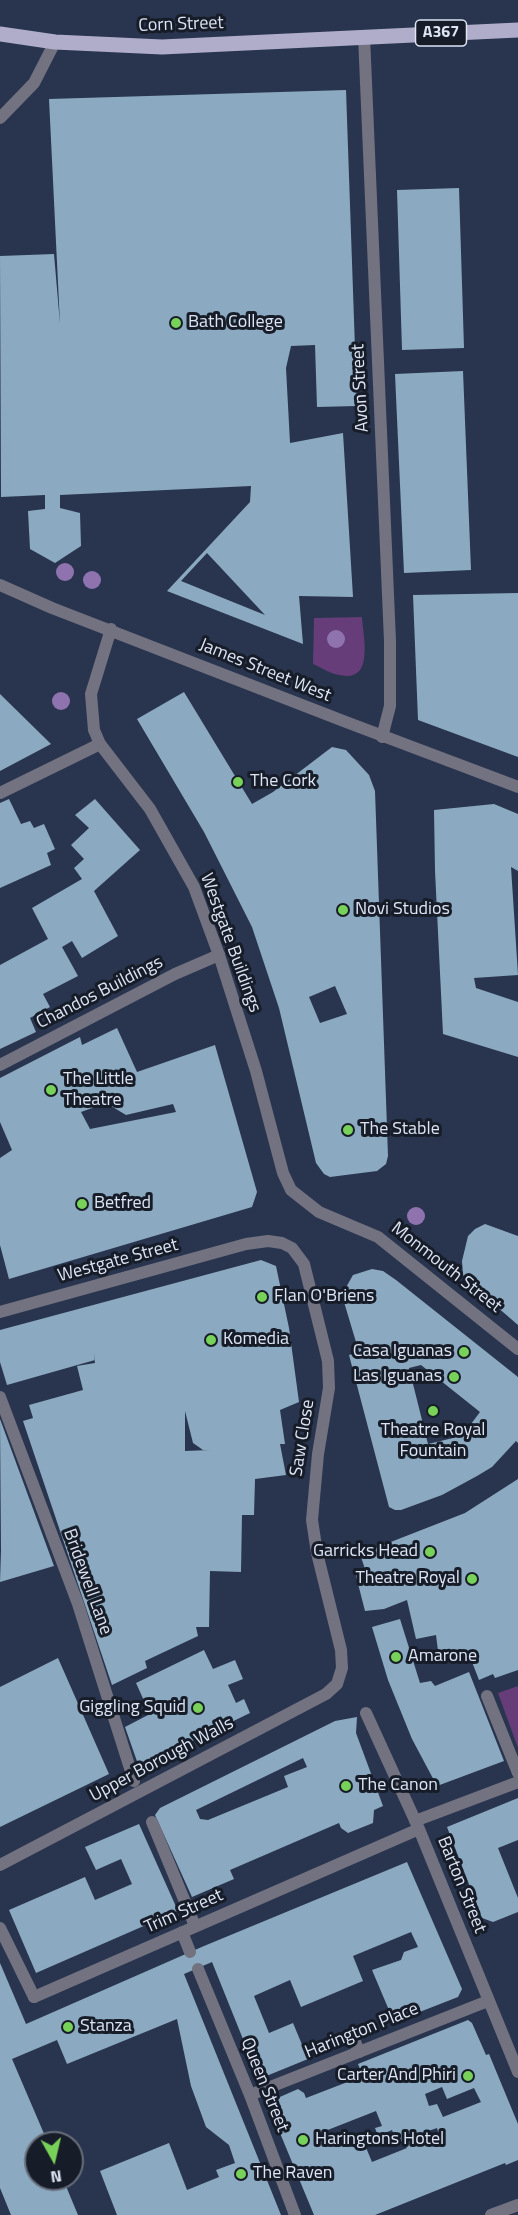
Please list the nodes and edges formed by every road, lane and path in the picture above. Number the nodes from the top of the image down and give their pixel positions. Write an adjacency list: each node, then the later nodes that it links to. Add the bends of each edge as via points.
1 (518, 30): 3 (main road, A367)
2 (0, 34): 4 (main road, Corn Street)
3 (364, 36): 4 (main road, Corn Street, via 162,47); 8 (street, Avon Street, via 390,641 390,706)
4 (55, 42): 5 (street, via 34,83)
5 (0, 118)
6 (0, 585): 7 (street, James Street West)
7 (111, 629): 8 (street, James Street West); 9 (street, Westgate Buildings, via 91,694 94,730)
8 (382, 736): 10 (street, James Street West)
9 (100, 744): 11 (street); 12 (street, Westgate Buildings, via 150,809 194,887)
10 (518, 787)
11 (0, 793)
12 (219, 955): 13 (street, Chandos Buildings); 14 (street, Westgate Buildings, via 256,1071 282,1173 301,1199 319,1212)
13 (0, 1065)
14 (347, 1223): 17 (street, Monmouth Street, via 378,1237)
15 (246, 1244): 16 (street, Westgate Street); 19 (street, Saw Close, via 282,1243 292,1248 304,1264 328,1361 329,1388 312,1520 341,1650 342,1668)
16 (0, 1312)
17 (518, 1349)
18 (0, 1397): 23 (street, Bridewell Lane, via 78,1604)
19 (337, 1684): 27 (street, Upper Borough Walls, via 326,1694)
20 (487, 1696): 22 (street)
21 (366, 1713): 26 (street, Barton Street)
22 (518, 1773)
23 (134, 1781)
24 (518, 1782): 26 (street, Trim Street)
25 (152, 1822): 28 (street)
26 (417, 1825): 28 (street, Trim Street); 33 (street, Barton Street)
27 (0, 1864)
28 (195, 1926): 30 (street, Trim Street)
29 (0, 1928): 30 (street, Trim Street, via 34,1997)
30 (182, 1932): 31 (street)
31 (190, 1952)
32 (198, 1969): 37 (street, Queen Street)
33 (488, 2001): 35 (street, Harington Place); 36 (street, Barton Street)
34 (354, 2039): 35 (street)
35 (359, 2052): 37 (street, Harington Place)
36 (518, 2072)
37 (250, 2095): 39 (street, Queen Street)
38 (518, 2205): 40 (street)
39 (295, 2215)
40 (491, 2215)

